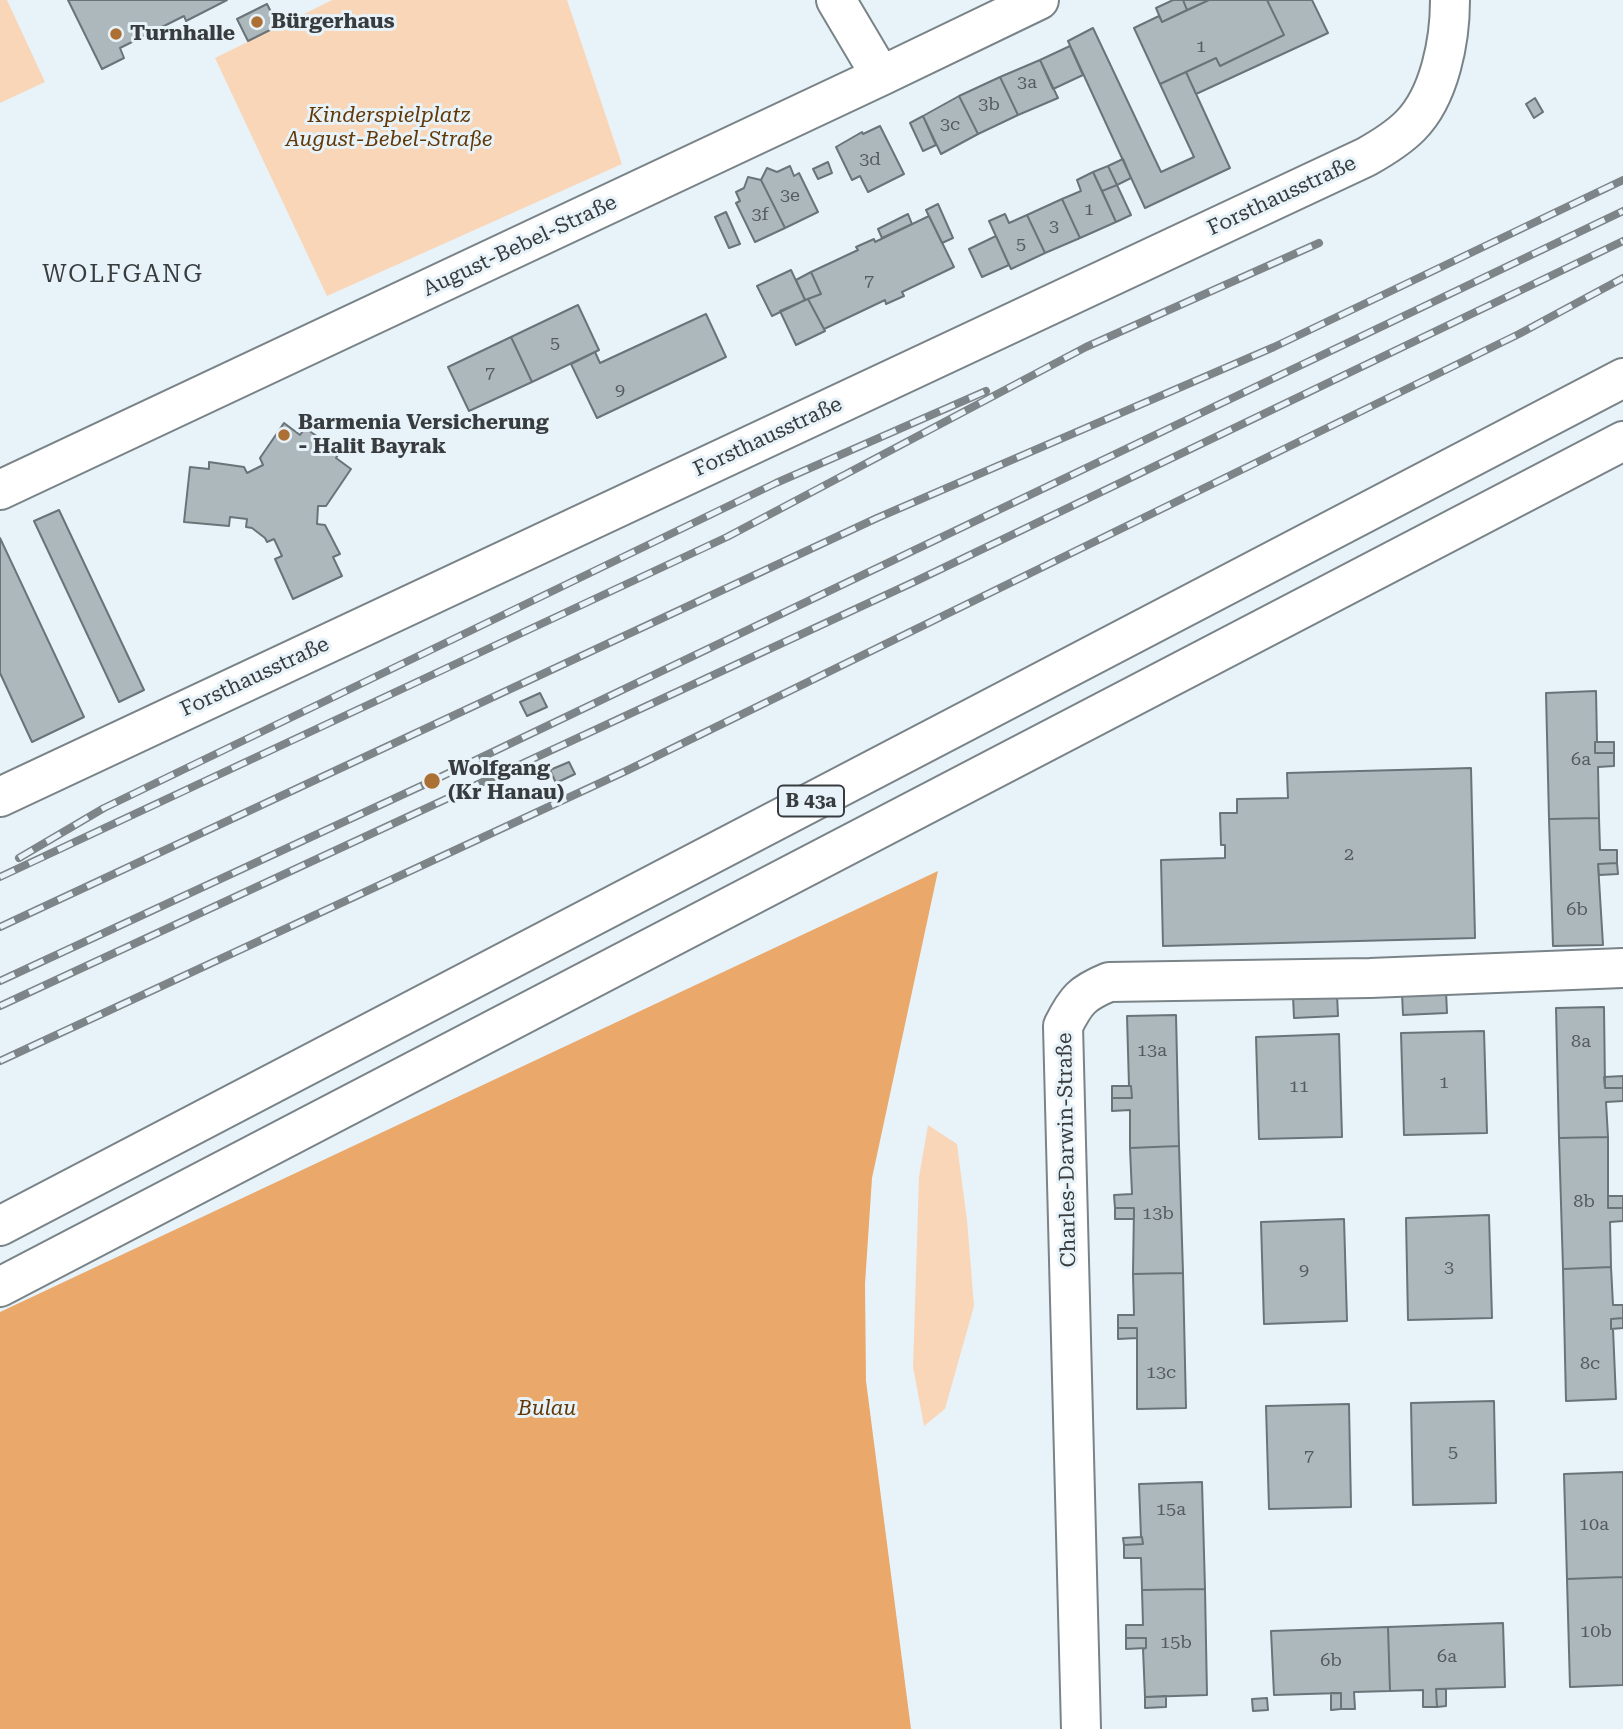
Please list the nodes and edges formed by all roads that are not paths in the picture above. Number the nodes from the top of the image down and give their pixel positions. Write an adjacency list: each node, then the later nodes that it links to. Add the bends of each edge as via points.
1 (836, 0): 4 (main road)
2 (1039, 0): 4 (main road, August-Bebel-Straße)
3 (1450, 0): 8 (main road, Forsthausstraße, via 1445,55 1422,109 1392,142 1366,157)
4 (881, 76): 7 (main road, August-Bebel-Straße)
5 (1623, 377): 10 (main road, B 43a)
6 (1623, 441): 11 (main road, B 43a)
7 (0, 490)
8 (0, 797)
9 (1623, 968): 12 (main road, Charles-Darwin-Straße, via 1109,982 1076,1001 1063,1026)
10 (0, 1226)
11 (0, 1287)
12 (1081, 1729)

